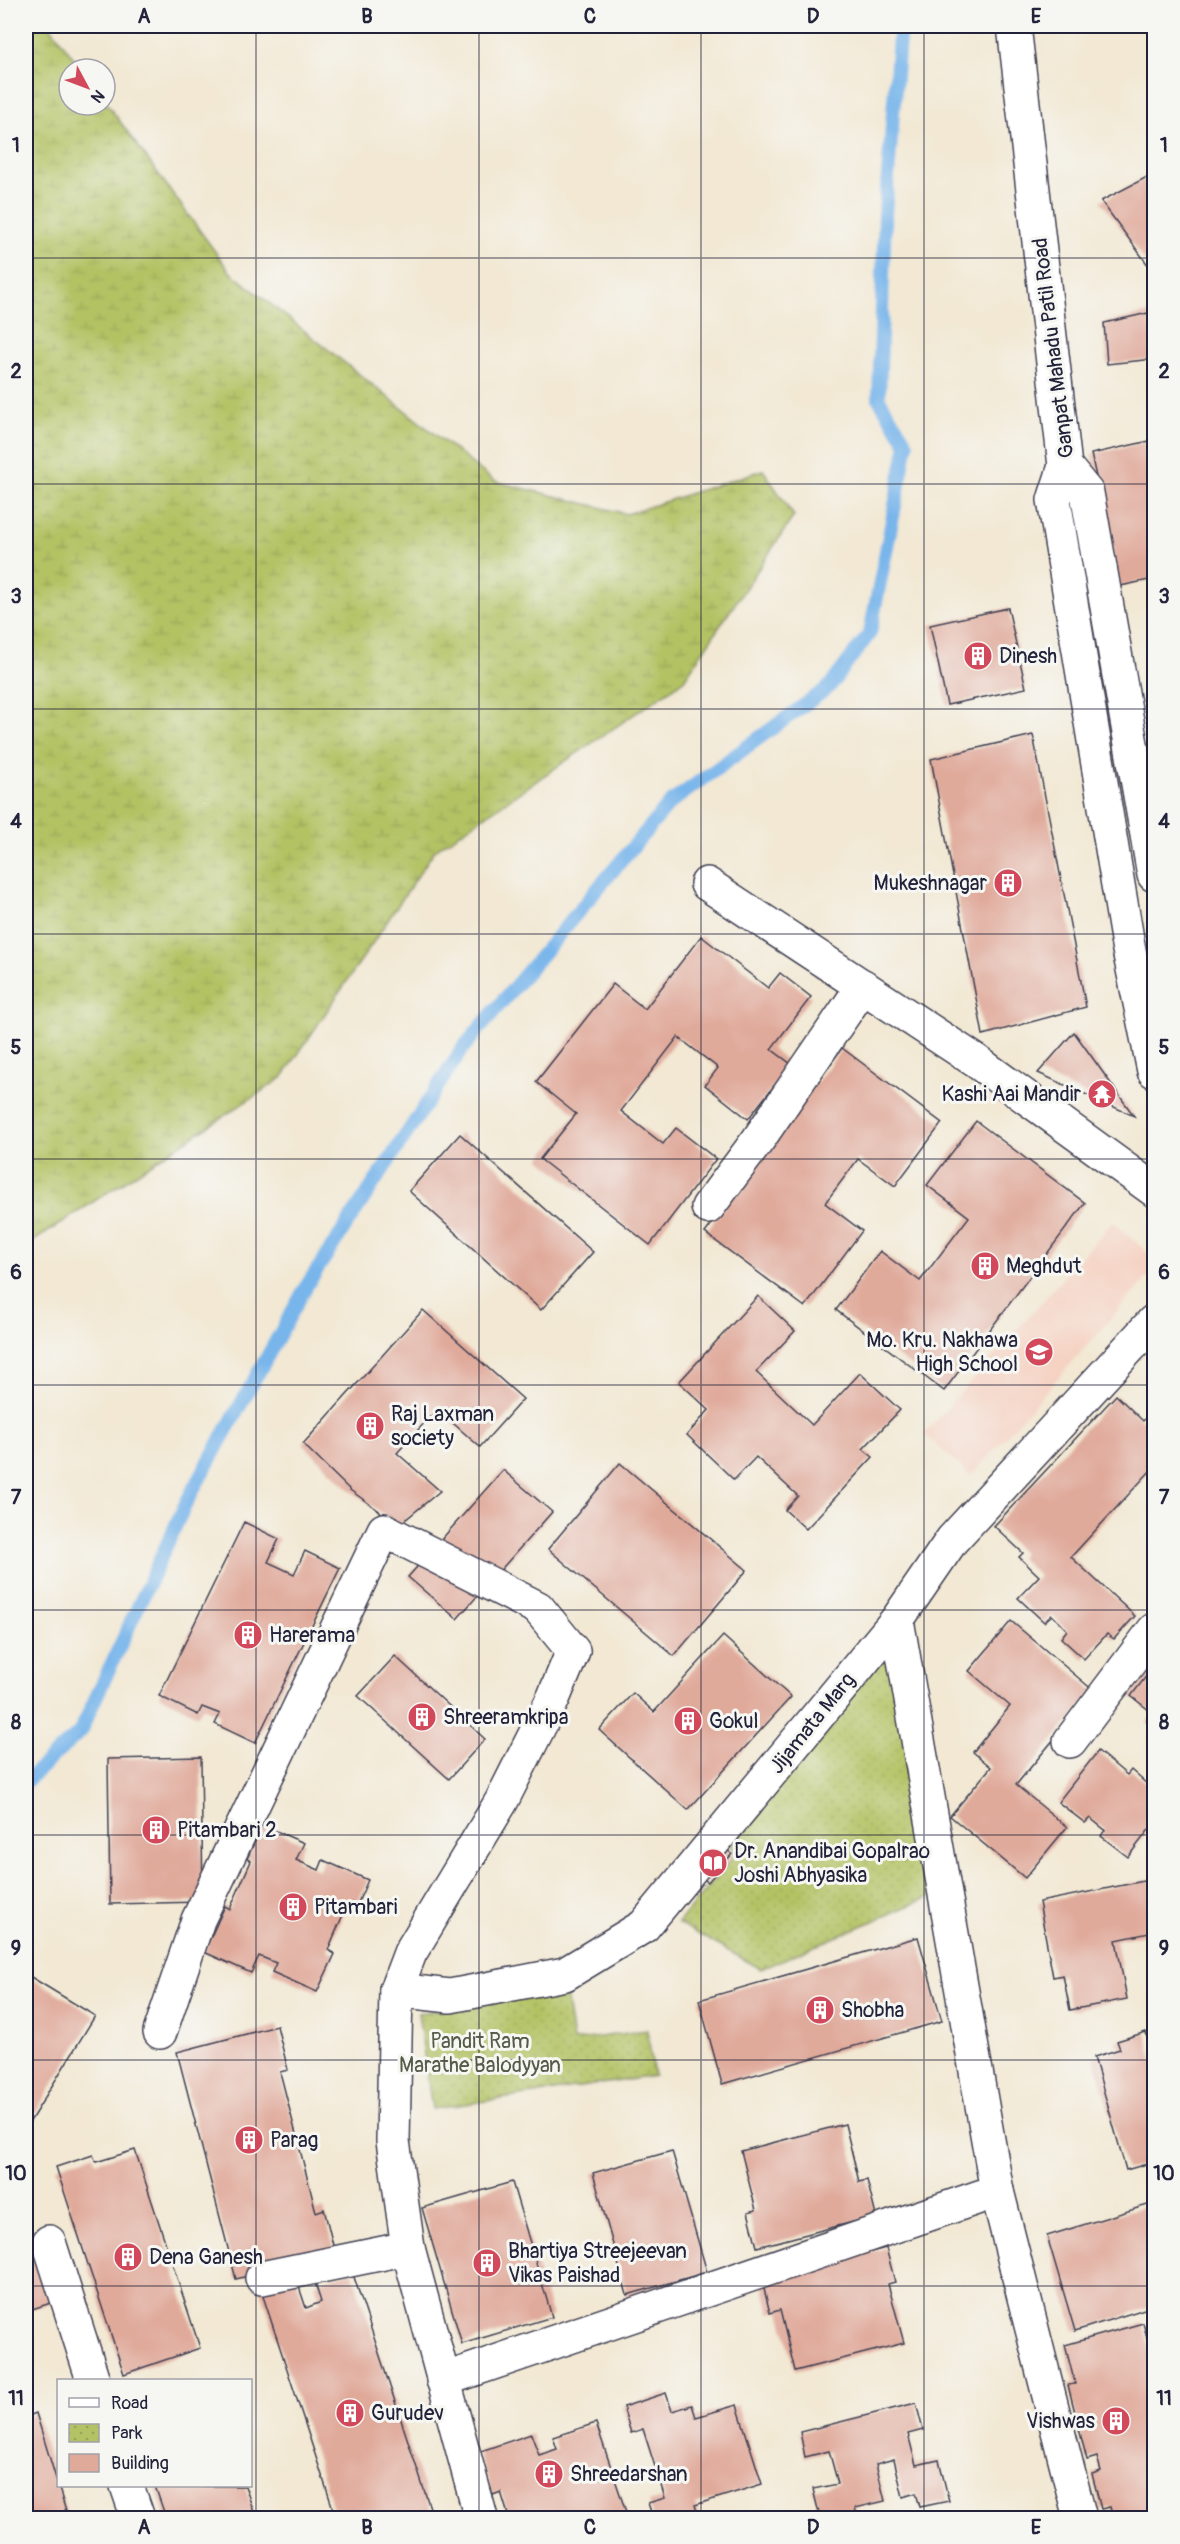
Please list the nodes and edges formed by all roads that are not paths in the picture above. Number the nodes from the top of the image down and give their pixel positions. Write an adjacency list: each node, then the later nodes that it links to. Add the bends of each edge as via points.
1 (1014, 26): 2 (street, Ganpat Mahadu Patil Road)
2 (1065, 466): 3 (street, Ganpat Mahadu Patil Road, via 1087,493); 4 (street, via 1054,500)
3 (1107, 607): 4 (street); 5 (street, Ganpat Mahadu Patil Road)
4 (1072, 613): 6 (street)
5 (1136, 765): 6 (street); 7 (street, Ganpat Mahadu Patil Road)
6 (1099, 775): 9 (street)
7 (1155, 875)
8 (707, 884): 10 (street)
9 (1142, 942): 11 (street)
10 (863, 986): 12 (street, via 976,1061); 13 (street)
11 (1155, 1071)
12 (1155, 1190)
13 (708, 1207)
14 (1155, 1321): 15 (street, Jijamata Marg, via 952,1540)
15 (897, 1620): 18 (street, Jijamata Marg, via 644,1926 565,1974 450,1996); 20 (street)
16 (1155, 1630): 17 (street)
17 (1070, 1741)
18 (396, 1990): 19 (street, via 411,1953 501,1802 573,1651 538,1608 384,1530 198,1920); 22 (street, via 393,2141)
19 (160, 2032)
20 (997, 2191): 25 (street); 29 (street)
21 (49, 2242): 24 (street)
22 (408, 2248): 23 (street); 25 (street)
23 (262, 2278)
24 (93, 2379)
25 (443, 2380): 28 (street)
26 (128, 2487): 27 (street)
27 (138, 2518)
28 (481, 2518)
29 (1080, 2518)

